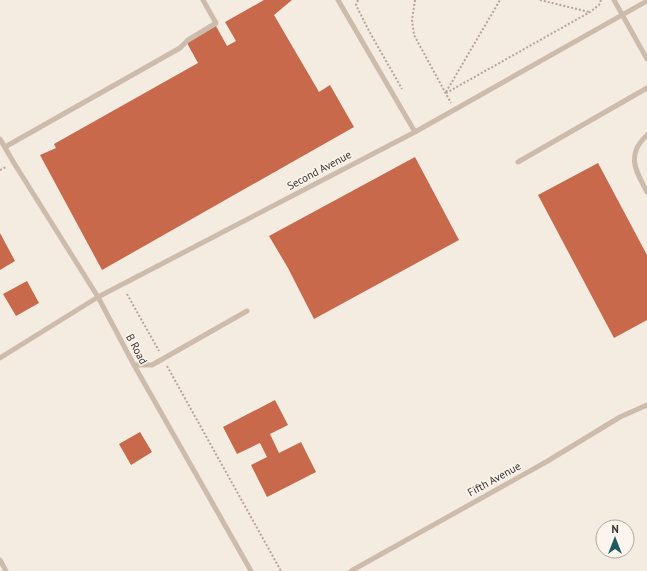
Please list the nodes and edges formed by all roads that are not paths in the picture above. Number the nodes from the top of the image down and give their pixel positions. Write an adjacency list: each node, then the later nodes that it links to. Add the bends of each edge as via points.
1 (203, 0): 11 (lane, via 216,23 188,40 180,48)
2 (338, 0): 8 (lane)
3 (614, 0): 5 (lane)
4 (647, 1): 5 (lane, Second Avenue)
5 (622, 14): 6 (lane); 8 (lane, Second Avenue)
6 (647, 59)
7 (647, 88): 12 (lane)
8 (414, 132): 14 (lane, Second Avenue)
9 (647, 134): 13 (lane, via 638,144 634,159 638,175)
10 (0, 139): 11 (lane, B Road)
11 (6, 147): 14 (lane, B Road)
12 (518, 162)
13 (647, 192)
14 (98, 297): 16 (lane, Second Avenue); 17 (lane, B Road)
15 (248, 311): 17 (lane, via 152,365)
16 (0, 358)
17 (134, 365): 21 (lane, B Road)
18 (647, 405): 22 (lane, Fifth Avenue, via 620,417 546,462)
19 (0, 560): 20 (lane)
20 (6, 571)
21 (251, 571)
22 (351, 571)

